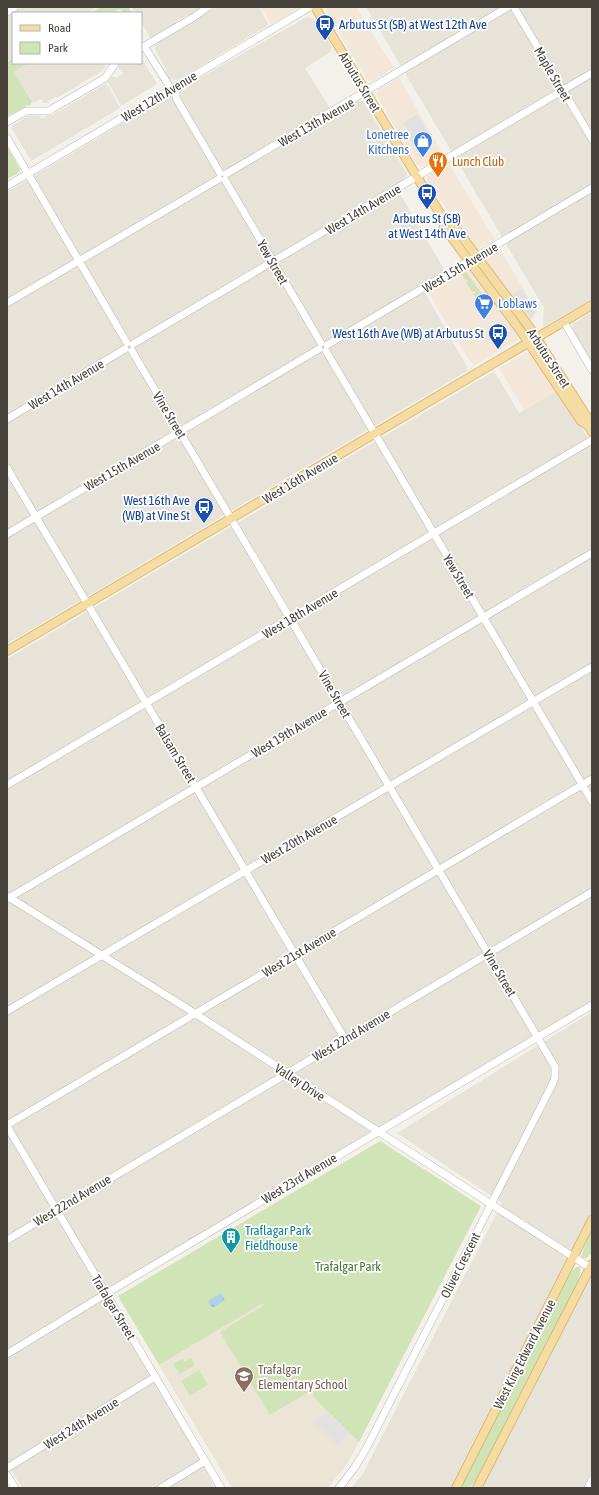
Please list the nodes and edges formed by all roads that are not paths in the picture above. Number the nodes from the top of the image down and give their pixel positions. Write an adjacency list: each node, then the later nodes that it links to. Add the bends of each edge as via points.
1 (15, 7): 6 (street)
2 (208, 7): 7 (street)
3 (310, 7): 10 (street, West 12th Avenue)
4 (315, 7): 12 (main road, Arbutus Street)
5 (512, 8): 11 (street, Maple Street); 12 (street, West 13th Avenue)
6 (7, 12)
7 (143, 47): 10 (street)
8 (115, 64): 14 (street, via 105,78 49,111 26,111)
9 (592, 73): 11 (street, West 14th Avenue)
10 (170, 89): 13 (street); 13 (street); 17 (street, West 12th Avenue)
11 (562, 91): 16 (street, Maple Street); 19 (street, West 14th Avenue)
12 (366, 92): 18 (street, West 13th Avenue); 19 (main road, Arbutus Street)
13 (176, 98): 18 (street, Yew Street)
14 (7, 122)
15 (7, 138): 17 (street, Vine Street)
16 (592, 139)
17 (28, 173): 20 (street, West 12th Avenue); 24 (street, Vine Street)
18 (222, 176): 24 (street, West 13th Avenue); 26 (street, Yew Street)
19 (417, 177): 22 (main road, Arbutus Street); 26 (street, West 14th Avenue)
20 (7, 186)
21 (592, 188): 23 (street, West 15th Avenue)
22 (443, 218): 23 (main road, Arbutus Street, via 451,222); 25 (main road, Arbutus Street, via 444,227)
23 (477, 257): 25 (street, West 15th Avenue); 30 (main road, Arbutus Street)
24 (79, 261): 27 (street, West 13th Avenue); 32 (street, Vine Street)
25 (468, 261): 31 (main road, Arbutus Street); 33 (street, West 15th Avenue)
26 (273, 262): 32 (street, West 14th Avenue); 33 (street, Yew Street)
27 (7, 304)
28 (592, 305): 29 (main road, West 16th Avenue)
29 (564, 322): 30 (main road, West 16th Avenue); 34 (street)
30 (537, 338): 31 (main road, West 16th Avenue); 36 (main road, Arbutus Street, via 587,417)
31 (529, 343): 36 (main road, Arbutus Street, via 581,421); 38 (main road, West 16th Avenue)
32 (129, 346): 35 (street, West 14th Avenue); 37 (street, Vine Street)
33 (323, 347): 37 (street, West 15th Avenue); 38 (street, Yew Street)
34 (592, 370)
35 (7, 419)
36 (590, 429)
37 (180, 432): 41 (street, West 15th Avenue); 42 (street, Vine Street)
38 (375, 434): 42 (main road, West 16th Avenue); 44 (street, Yew Street)
39 (592, 440): 44 (street, West 18th Avenue)
40 (7, 468): 41 (street, Balsam Street)
41 (36, 517): 43 (street, West 15th Avenue); 46 (street, Balsam Street)
42 (231, 519): 46 (main road, West 16th Avenue); 48 (street, Vine Street)
43 (7, 534)
44 (434, 534): 47 (street, Yew Street); 48 (street, West 18th Avenue)
45 (592, 553): 47 (street, West 19th Avenue)
46 (87, 604): 49 (main road, West 16th Avenue); 53 (street, Balsam Street)
47 (484, 617): 51 (street, Yew Street); 52 (street, West 19th Avenue)
48 (290, 618): 52 (street, Vine Street); 53 (street, West 18th Avenue)
49 (7, 651)
50 (592, 667): 51 (street, West 20th Avenue)
51 (533, 701): 56 (street, Yew Street); 57 (street, West 20th Avenue)
52 (339, 702): 57 (street, Vine Street); 58 (street, West 19th Avenue)
53 (147, 703): 55 (street, West 18th Avenue); 58 (street, Balsam Street)
54 (592, 779): 56 (street, West 21st Avenue)
55 (7, 785)
56 (583, 785): 59 (street, Yew Street); 60 (street, West 21st Avenue)
57 (389, 786): 60 (street, Vine Street); 61 (street, West 20th Avenue)
58 (196, 787): 61 (street, Balsam Street); 63 (street, West 19th Avenue)
59 (592, 801)
60 (438, 870): 64 (street, Vine Street); 65 (street, West 21st Avenue)
61 (246, 871): 65 (street, Balsam Street); 66 (street, West 20th Avenue)
62 (592, 892): 64 (street, West 22nd Avenue)
63 (8, 898): 66 (street, Valley Drive)
64 (488, 954): 70 (street, Vine Street); 71 (street, West 22nd Avenue)
65 (295, 955): 69 (street, West 21st Avenue); 71 (street, Balsam Street)
66 (102, 956): 68 (street, West 20th Avenue); 69 (street, Valley Drive)
67 (592, 1005): 70 (street, West 23rd Avenue)
68 (7, 1011)
69 (195, 1014): 72 (street, Valley Drive); 73 (street, West 21st Avenue)
70 (538, 1037): 74 (street, West 23rd Avenue); 75 (street, Oliver Crescent, via 555,1067 555,1077)
71 (345, 1039): 72 (street, West 22nd Avenue)
72 (287, 1073): 74 (street, Valley Drive); 76 (street, West 22nd Avenue)
73 (7, 1126): 76 (street, Trafalgar Street)
74 (378, 1132): 75 (street, Valley Drive); 81 (street, West 23rd Avenue)
75 (491, 1204): 79 (street, Valley Drive); 91 (street, Oliver Crescent, via 366,1449)
76 (56, 1210): 78 (street, West 22nd Avenue); 81 (street, Trafalgar Street)
77 (592, 1220): 79 (main road, West King Edward Avenue)
78 (7, 1240)
79 (573, 1257): 80 (street, Valley Drive); 92 (main road, West King Edward Avenue)
80 (591, 1267): 93 (main road, West King Edward Avenue)
81 (105, 1294): 82 (street, West 23rd Avenue); 83 (street, Trafalgar Street)
82 (7, 1354)
83 (155, 1377): 84 (street, Trafalgar Street); 85 (street, West 24th Avenue)
84 (205, 1461): 89 (street); 90 (street, Trafalgar Street)
85 (7, 1468)
86 (7, 1475): 88 (street)
87 (592, 1480): 94 (street)
88 (15, 1488)
89 (161, 1488)
90 (221, 1488)
91 (339, 1488)
92 (456, 1488)
93 (477, 1488)
94 (588, 1488)

